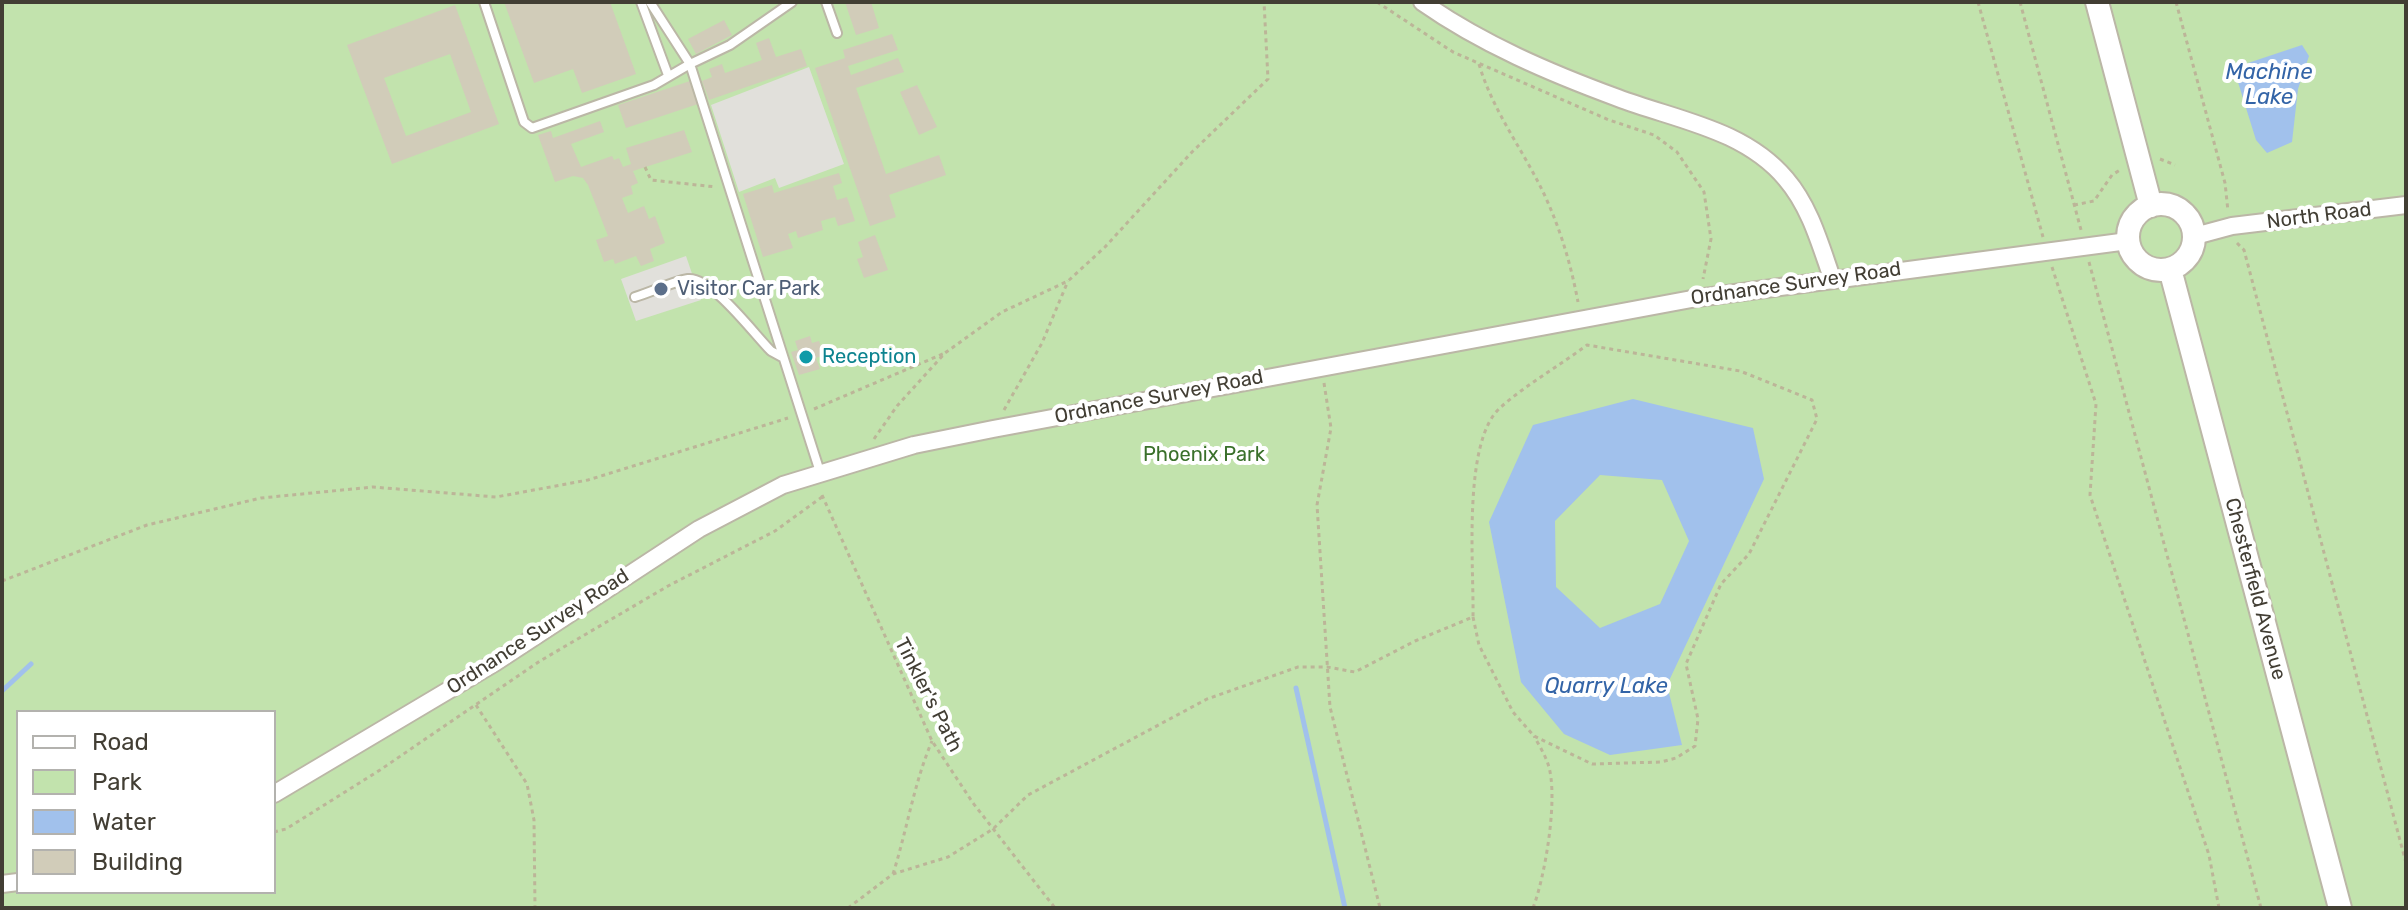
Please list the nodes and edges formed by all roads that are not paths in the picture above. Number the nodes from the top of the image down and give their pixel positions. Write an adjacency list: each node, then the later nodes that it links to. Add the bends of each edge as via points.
1 (484, 2): 10 (lane, via 524,122 532,128 654,85)
2 (641, 2): 10 (lane)
3 (650, 2): 9 (lane)
4 (792, 2): 9 (lane, via 730,45)
5 (826, 2): 8 (lane)
6 (1422, 2): 16 (street, via 1496,48 1619,99 1708,126 1751,149 1786,179 1810,217)
7 (2097, 2): 12 (street)
8 (837, 33)
9 (690, 64): 10 (lane); 18 (lane)
10 (668, 75)
11 (2406, 205): 13 (street, North Road)
12 (2151, 206): 13 (street, via 2180,210); 14 (street, via 2135,217)
13 (2195, 236): 15 (street, via 2185,261)
14 (2128, 241): 15 (street, via 2141,263); 16 (street, Ordnance Survey Road)
15 (2170, 269): 21 (street, Chesterfield Avenue)
16 (1832, 278): 19 (street, Ordnance Survey Road, via 1697,298 993,429)
17 (635, 297): 18 (lane, via 700,279)
18 (782, 357): 19 (lane)
19 (820, 472): 20 (street, Ordnance Survey Road, via 783,485 699,529 496,662)
20 (276, 793)
21 (2340, 908)

